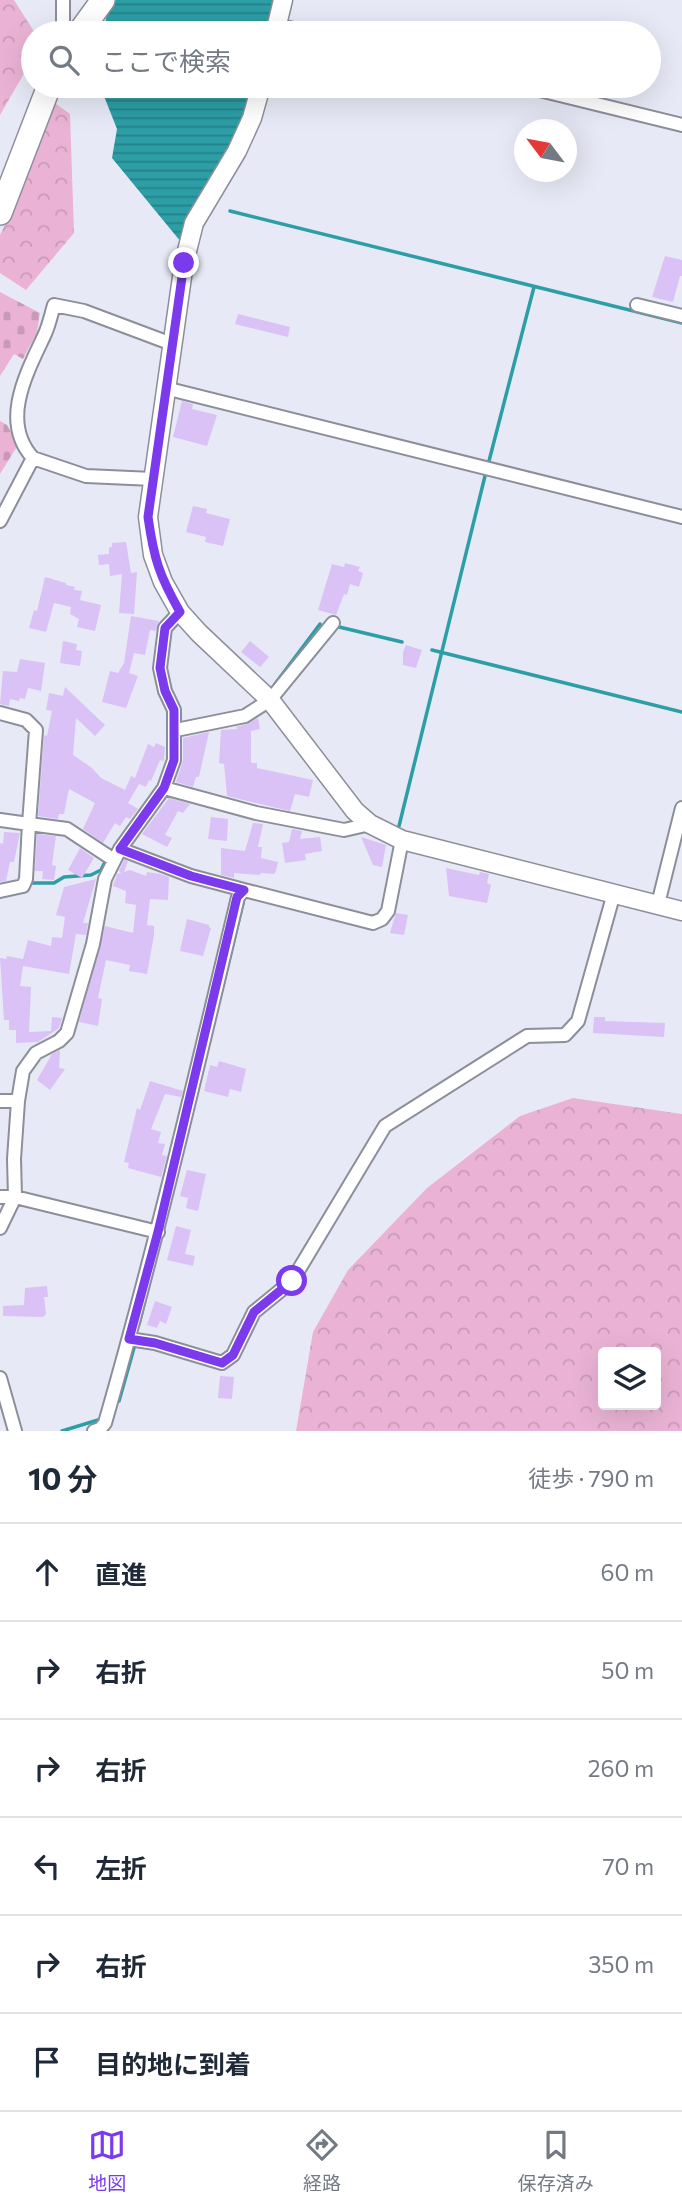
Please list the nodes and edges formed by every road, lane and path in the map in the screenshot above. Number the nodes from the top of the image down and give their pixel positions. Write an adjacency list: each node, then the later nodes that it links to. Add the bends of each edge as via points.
1 (64, 0): 4 (street)
2 (103, 0): 5 (highway)
3 (283, 0): 6 (street)
4 (69, 21)
5 (81, 21)
6 (278, 21)
7 (44, 98): 11 (highway)
8 (258, 98): 14 (street, via 237,151 194,223)
9 (572, 98): 10 (street)
10 (682, 125)
11 (0, 213)
12 (637, 305): 13 (street)
13 (682, 316)
14 (172, 344): 15 (street); 16 (street, via 84,311 54,305 12,415 24,450)
15 (165, 388): 17 (street); 18 (street)
16 (33, 458): 17 (street, via 86,476); 19 (street)
17 (153, 479): 20 (street, via 148,517 153,555)
18 (682, 517)
19 (0, 521)
20 (180, 612): 22 (street); 24 (street, via 165,628 160,668)
21 (333, 623): 22 (street)
22 (270, 700): 24 (street, via 245,716); 29 (street, via 355,811)
23 (0, 713): 28 (street, via 26,720 36,730)
24 (176, 730): 25 (street, via 174,760)
25 (164, 788): 29 (street, via 344,830); 31 (street)
26 (682, 808): 35 (street)
27 (0, 820): 28 (street)
28 (29, 824): 31 (street, via 67,829); 33 (street, via 23,886)
29 (370, 824): 30 (street)
30 (402, 840): 32 (street, via 388,911 373,923); 34 (street)
31 (117, 855): 32 (street); 38 (street, via 105,879 93,944 67,1033 29,1062)
32 (244, 890): 42 (street, via 237,897)
33 (0, 891)
34 (614, 893): 35 (street); 43 (street, via 578,1021 565,1035 527,1036 385,1126 292,1281 254,1312 233,1355 222,1363)
35 (658, 904): 36 (street)
36 (682, 911)
37 (0, 1101): 38 (street)
38 (18, 1101): 40 (street)
39 (0, 1197): 40 (street)
40 (15, 1197): 41 (street); 42 (street)
41 (0, 1228)
42 (158, 1232): 43 (street)
43 (129, 1339): 46 (street, via 105,1423)
44 (0, 1378): 45 (street)
45 (15, 1431)
46 (94, 1431)

